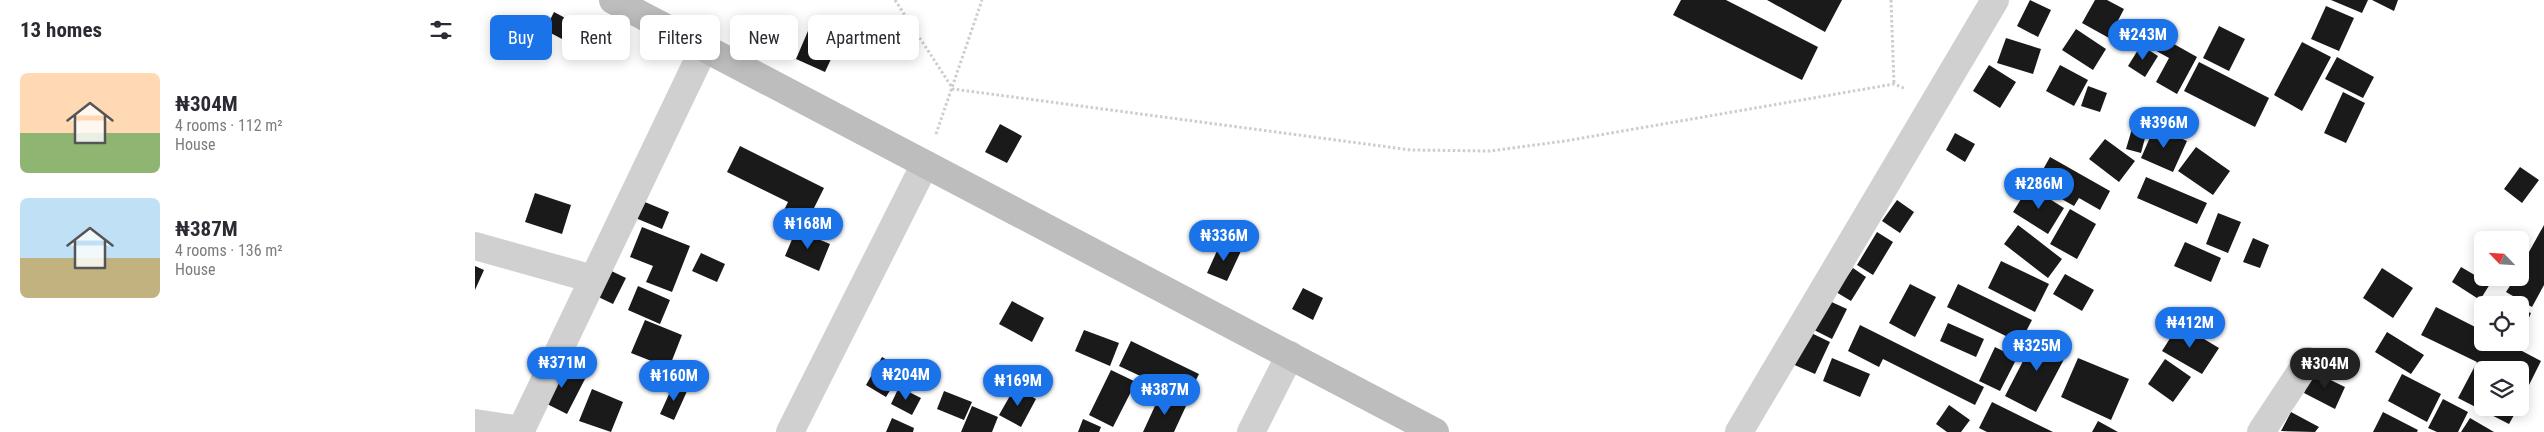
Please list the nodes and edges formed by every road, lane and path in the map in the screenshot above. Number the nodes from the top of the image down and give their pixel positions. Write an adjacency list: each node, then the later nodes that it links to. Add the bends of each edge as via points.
1 (613, 0): 6 (street)
2 (895, 0): 9 (path)
3 (982, 0): 9 (path)
4 (1891, 0): 9 (path, via 1894,84 1490,151 1411,150)
5 (1995, 0): 20 (street)
6 (642, 15)
7 (720, 56): 10 (street)
8 (699, 60): 12 (street)
9 (953, 89): 10 (path)
10 (925, 164): 13 (street); 17 (street)
11 (475, 246): 12 (street)
12 (593, 279): 16 (street)
13 (1290, 355): 18 (street); 19 (street)
14 (2308, 361): 21 (street)
15 (475, 423): 16 (street)
16 (521, 431)
17 (790, 432)
18 (1251, 432)
19 (1435, 432)
20 (1739, 432)
21 (2261, 432)

